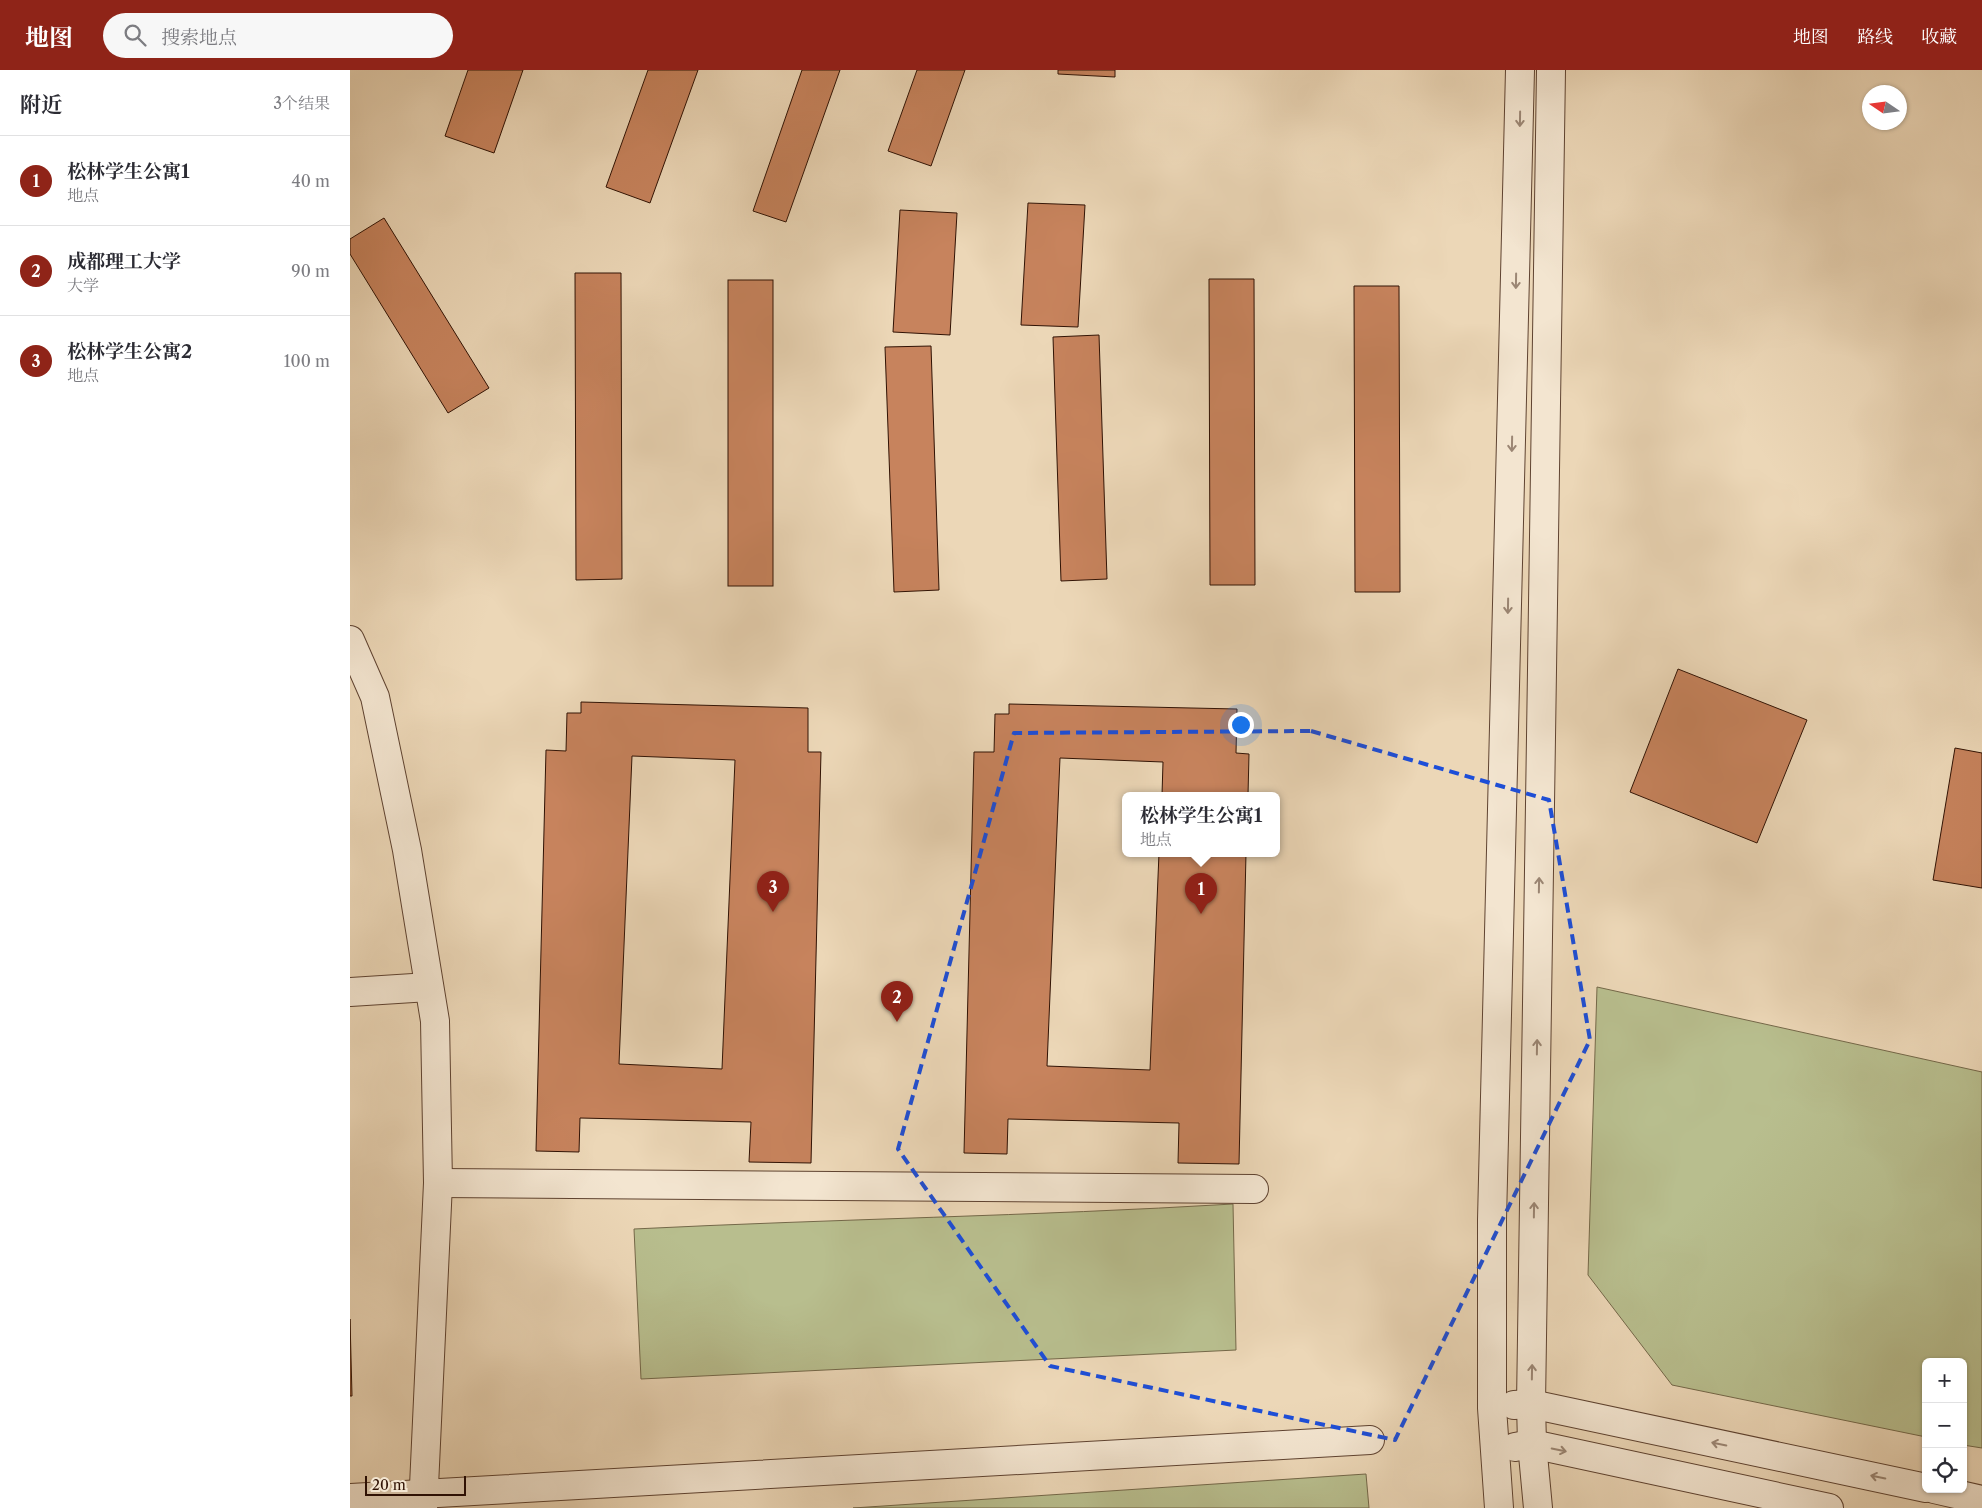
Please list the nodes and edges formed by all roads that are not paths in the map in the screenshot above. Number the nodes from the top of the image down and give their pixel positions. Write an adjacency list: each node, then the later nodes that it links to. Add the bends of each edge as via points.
1 (1520, 70): 9 (street, one-way to 9, via 1492,1220)
2 (1552, 70): 8 (street, one-way to 2)
3 (350, 640): 4 (street, via 375,697 407,850)
4 (429, 987): 5 (street); 6 (street, via 434,1021)
5 (350, 992)
6 (438, 1183): 7 (street); 17 (street)
7 (1254, 1189)
8 (1531, 1404): 9 (street); 11 (street); 13 (street, one-way to 8)
9 (1492, 1408): 12 (street)
10 (1370, 1440): 17 (street)
11 (1532, 1444): 12 (street); 19 (street); 20 (street, one-way to 20)
12 (1494, 1450): 18 (street)
13 (1922, 1487)
14 (1951, 1493): 16 (street)
15 (350, 1498): 17 (street)
16 (1982, 1500)
17 (423, 1502)
18 (1499, 1508)
19 (1538, 1508)
20 (1829, 1508)

